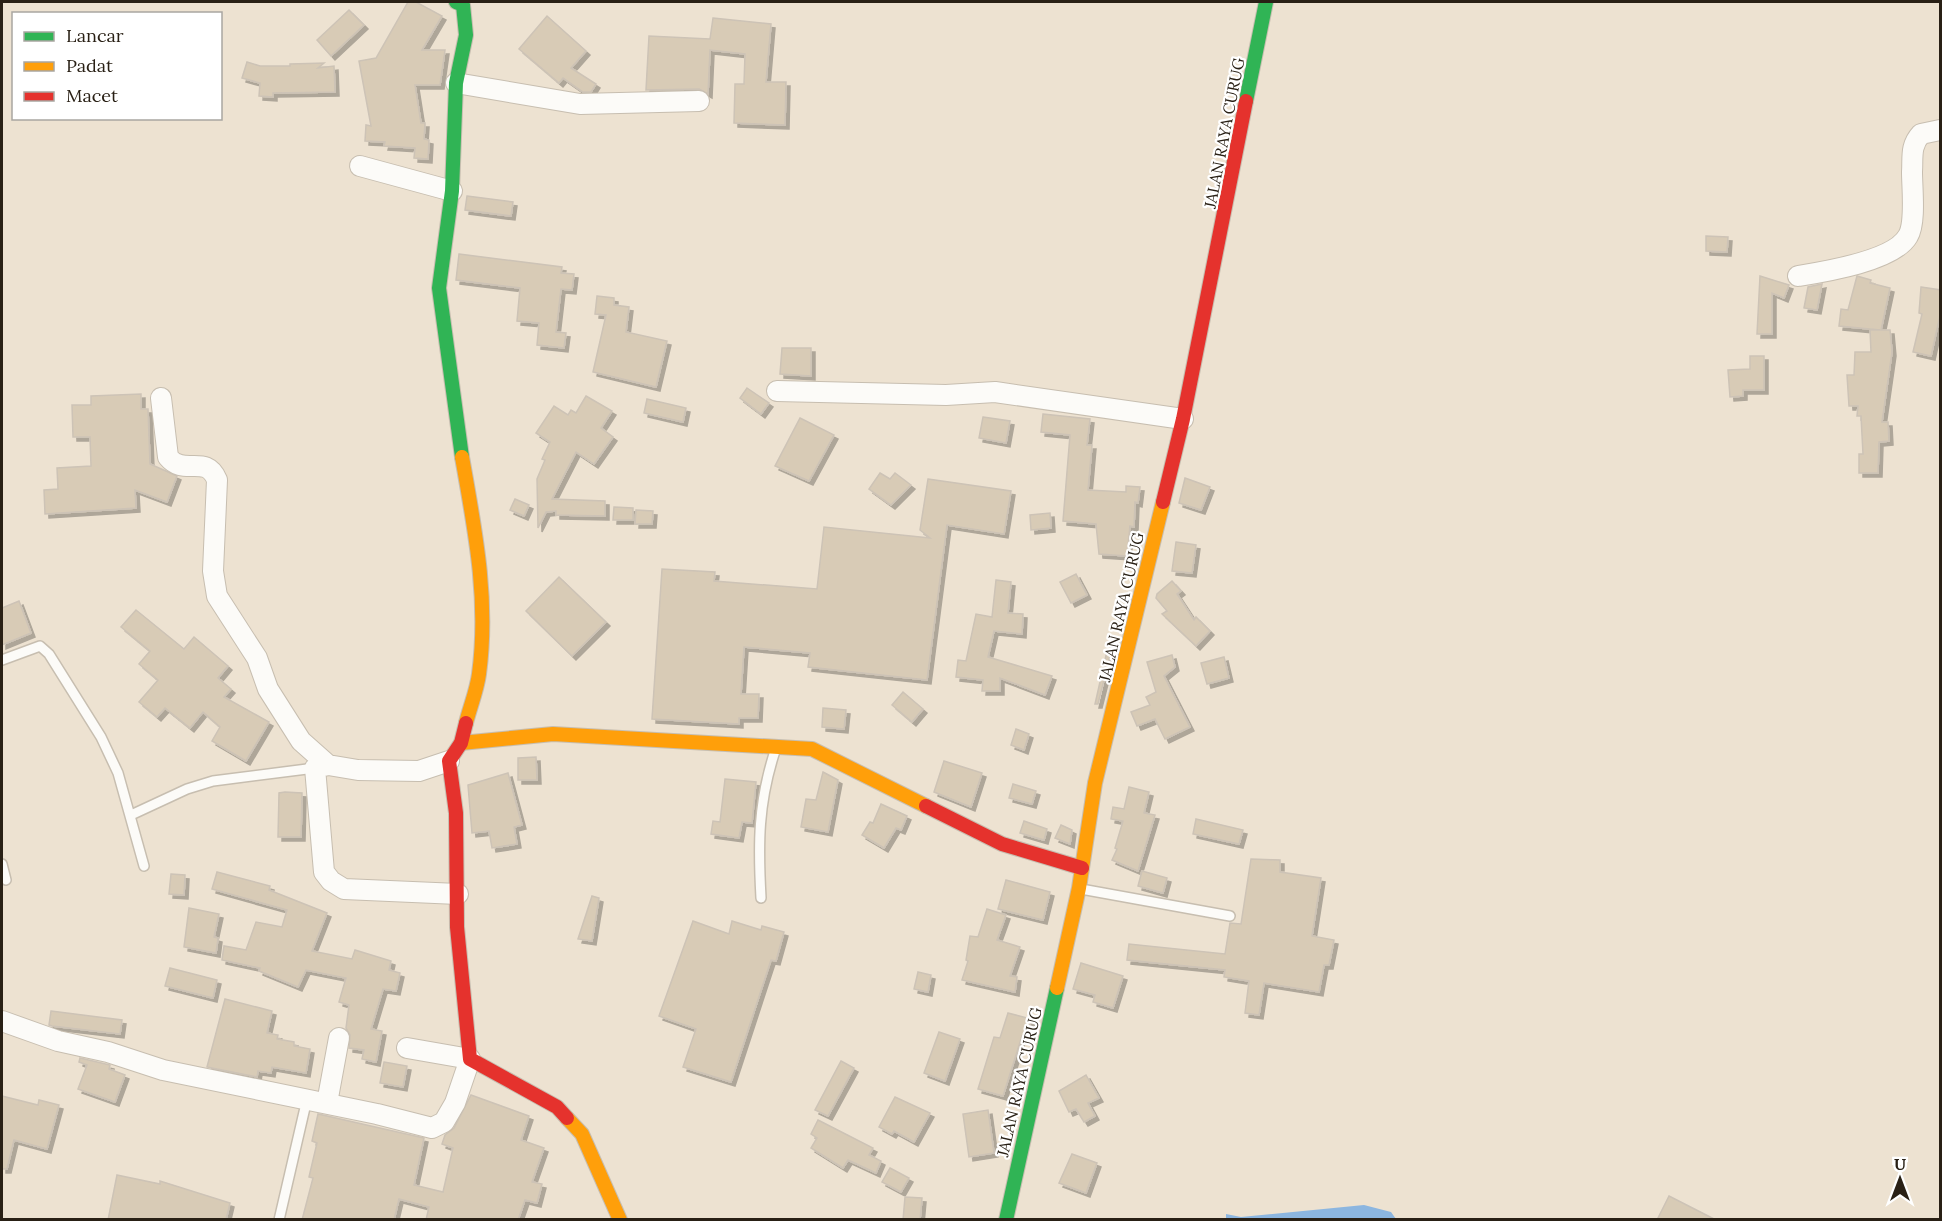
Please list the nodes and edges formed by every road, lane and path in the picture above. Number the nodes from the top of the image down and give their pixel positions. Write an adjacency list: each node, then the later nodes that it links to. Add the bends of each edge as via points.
1 (456, 2): 3 (street, via 466,11 466,27)
2 (1266, 2): 11 (street, JALAN RAYA CURUG)
3 (456, 83): 4 (street, via 580,104); 7 (street)
4 (699, 101)
5 (1941, 130): 8 (street, via 1921,134 1912,146 1911,221 1904,242 1837,271)
6 (360, 166): 7 (street)
7 (452, 191): 13 (street, via 439,288 458,434 482,561 483,612 479,675)
8 (1798, 276)
9 (777, 391): 11 (street, via 946,395 995,392)
10 (161, 399): 16 (street, via 168,458 180,466 207,466 218,480 213,571 218,596 257,658 268,689)
11 (1183, 419): 20 (street, JALAN RAYA CURUG, via 1095,783)
12 (2, 660): 17 (lane, via 40,646 49,654 101,737)
13 (461, 743): 14 (street, via 553,734); 15 (street)
14 (776, 749): 20 (street, via 812,749 1002,844); 24 (lane, via 759,823)
15 (449, 761): 16 (street, via 419,771); 23 (street, via 456,813)
16 (322, 767): 17 (lane, via 213,781); 23 (street, via 324,872 331,881 344,889)
17 (131, 815): 19 (lane)
18 (2, 864): 21 (lane)
19 (144, 866)
20 (1082, 868): 22 (street, JALAN RAYA CURUG)
21 (6, 880)
22 (1079, 888): 25 (lane); 34 (street, JALAN RAYA CURUG)
23 (458, 894): 29 (street, via 457,927)
24 (761, 898)
25 (1230, 916)
26 (2, 1021): 30 (street, via 162,1070)
27 (339, 1038): 31 (street)
28 (407, 1048): 29 (street)
29 (470, 1059): 31 (street, via 454,1103 438,1126 423,1126); 33 (street, via 557,1107 582,1134)
30 (307, 1099): 31 (street); 32 (lane)
31 (327, 1103)
32 (279, 1220)
33 (620, 1220)
34 (1006, 1220)

